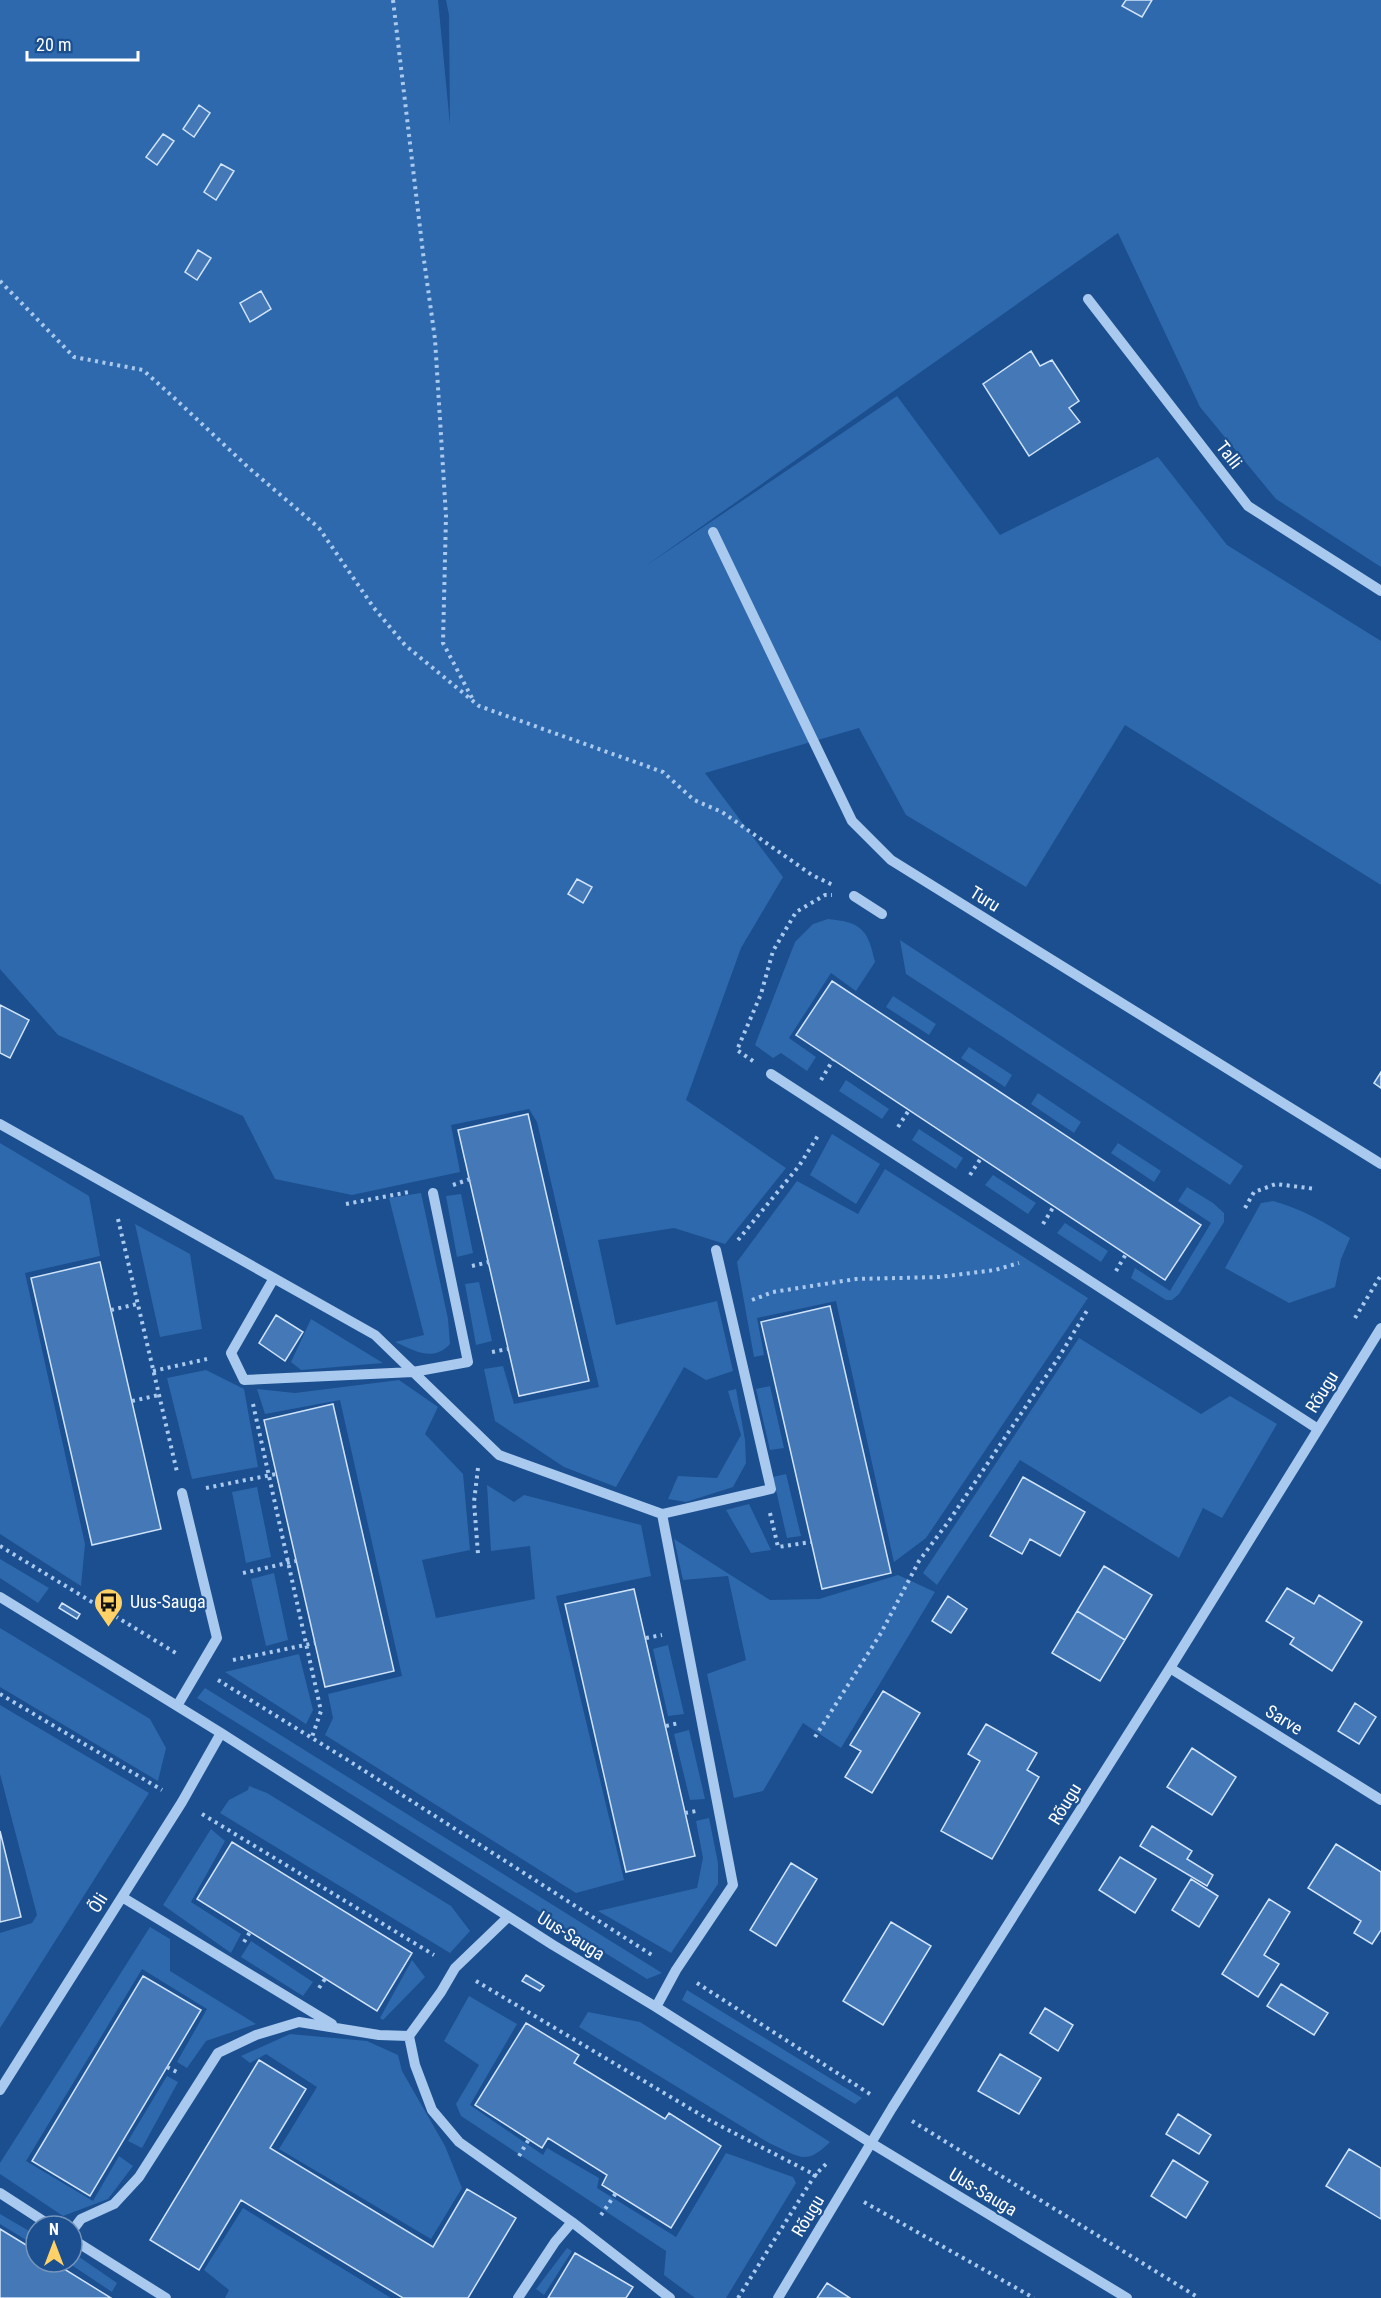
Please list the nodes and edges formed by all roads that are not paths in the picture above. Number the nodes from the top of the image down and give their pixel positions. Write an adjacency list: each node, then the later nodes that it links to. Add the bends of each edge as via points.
1 (1088, 299): 3 (street, Talli, via 1248,507)
2 (713, 532): 8 (street, Turu, via 852,821 891,860)
3 (1381, 591)
4 (854, 896): 5 (street)
5 (882, 914)
6 (771, 1074): 14 (street)
7 (0, 1124): 11 (street)
8 (1381, 1164)
9 (433, 1193): 13 (street, via 468,1362)
10 (716, 1250): 16 (street, via 771,1489)
11 (274, 1278): 13 (street, via 375,1335); 13 (street, via 231,1353 244,1380)
12 (1381, 1328): 14 (street, Rõugu)
13 (413, 1372): 16 (street, via 499,1455)
14 (1318, 1429): 18 (street, Rõugu)
15 (182, 1493): 19 (street, via 217,1638)
16 (662, 1514): 24 (street, via 733,1885)
17 (0, 1597): 19 (street, Uus-Sauga)
18 (1170, 1668): 21 (street, Sarve); 28 (street, Rõugu)
19 (177, 1706): 20 (street, Uus-Sauga)
20 (221, 1733): 22 (street, Õli); 23 (street, Uus-Sauga)
21 (1381, 1800)
22 (122, 1897): 25 (street); 27 (street, Õli)
23 (508, 1917): 24 (street, Uus-Sauga); 26 (street, via 455,1968)
24 (656, 2007): 28 (street, Uus-Sauga)
25 (338, 2028): 26 (street); 31 (street, via 299,2022 256,2035 218,2053 139,2177 114,2204)
26 (409, 2036): 32 (street, via 432,2110 459,2142)
27 (0, 2090)
28 (871, 2143): 37 (street, Rõugu); 38 (street, Uus-Sauga)
29 (0, 2193): 30 (street)
30 (32, 2214)
31 (84, 2218)
32 (572, 2222): 35 (street); 36 (street)
33 (84, 2247): 34 (street)
34 (166, 2298)
35 (518, 2298)
36 (670, 2298)
37 (778, 2298)
38 (1127, 2298)

